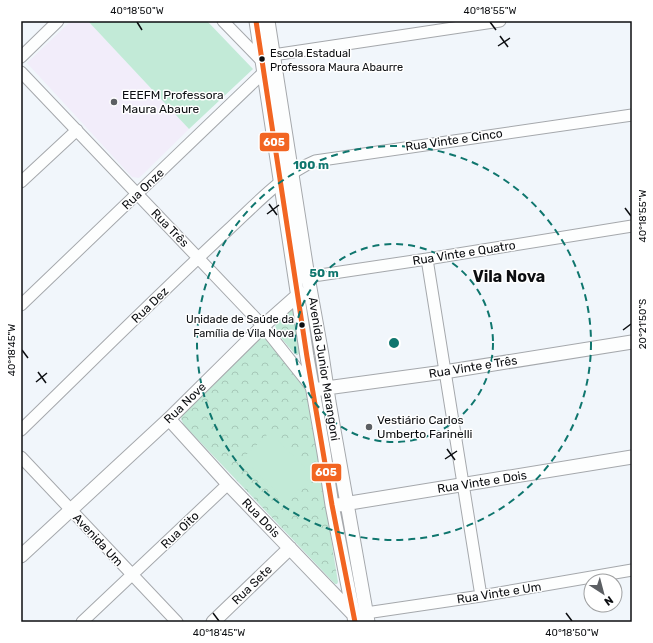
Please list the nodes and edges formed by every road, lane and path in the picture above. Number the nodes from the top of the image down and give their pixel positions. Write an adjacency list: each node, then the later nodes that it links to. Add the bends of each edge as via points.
1 (58, 21): 6 (street)
2 (223, 21): 7 (street)
3 (256, 21): 7 (street, Avenida Junior Marangoni)
4 (268, 21): 7 (street, Avenida Junior Marangoni)
5 (500, 21): 7 (street)
6 (21, 57)
7 (267, 63): 11 (street, Avenida Junior Marangoni); 12 (street, Avenida Junior Marangoni); 14 (street, Rua Onze)
8 (21, 72): 10 (street, Rua Três)
9 (632, 114): 11 (street, Rua Vinte e Cinco, via 315,161)
10 (77, 130): 13 (street); 14 (street, Rua Três)
11 (293, 172): 12 (street, Rua Vinte e Cinco); 18 (street, Avenida Junior Marangoni)
12 (281, 181): 16 (street, Rua Dez); 18 (street, Avenida Junior Marangoni)
13 (21, 182)
14 (138, 194): 16 (street, Rua Três); 21 (street, Rua Onze)
15 (632, 226): 17 (street, Rua Vinte e Quatro)
16 (198, 258): 22 (street, Rua Três); 28 (street, Rua Dez)
17 (427, 259): 18 (street, Rua Vinte e Quatro); 24 (street)
18 (302, 278): 19 (street, Avenida Junior Marangoni); 20 (street, Avenida Junior Marangoni)
19 (311, 292): 20 (street); 25 (street, Avenida Junior Marangoni)
20 (298, 295): 22 (street, Rua Nove); 26 (street, Avenida Junior Marangoni)
21 (21, 305)
22 (263, 326): 26 (street, Rua Três); 27 (street, Rua Nove)
23 (632, 342): 24 (street, Rua Vinte e Três)
24 (444, 372): 25 (street, Rua Vinte e Três); 32 (street)
25 (327, 388): 26 (street, Rua Vinte e Três); 33 (street, Avenida Junior Marangoni)
26 (313, 389): 34 (street, Avenida Junior Marangoni)
27 (169, 419): 31 (street, Rua Dois); 35 (street, Rua Nove)
28 (21, 430)
29 (21, 457): 35 (street, Avenida Um)
30 (632, 457): 32 (street, Rua Vinte e Dois)
31 (228, 484): 36 (street, Rua Dois); 39 (street, Rua Oito)
32 (463, 485): 33 (street, Rua Vinte e Dois); 40 (street)
33 (346, 503): 34 (street, Rua Vinte e Dois); 41 (street, Avenida Junior Marangoni)
34 (332, 506): 41 (street, Avenida Junior Marangoni)
35 (70, 510): 37 (street, Rua Nove); 39 (street, Avenida Um)
36 (290, 548): 41 (street, Rua Dois); 44 (street, Rua Sete)
37 (21, 556)
38 (632, 570): 40 (street, Rua Vinte e Um)
39 (132, 576): 42 (street, Rua Oito); 43 (street, Avenida Um)
40 (481, 596): 41 (street, Rua Vinte e Um)
41 (358, 619)
42 (82, 622)
43 (177, 622)
44 (213, 622)

